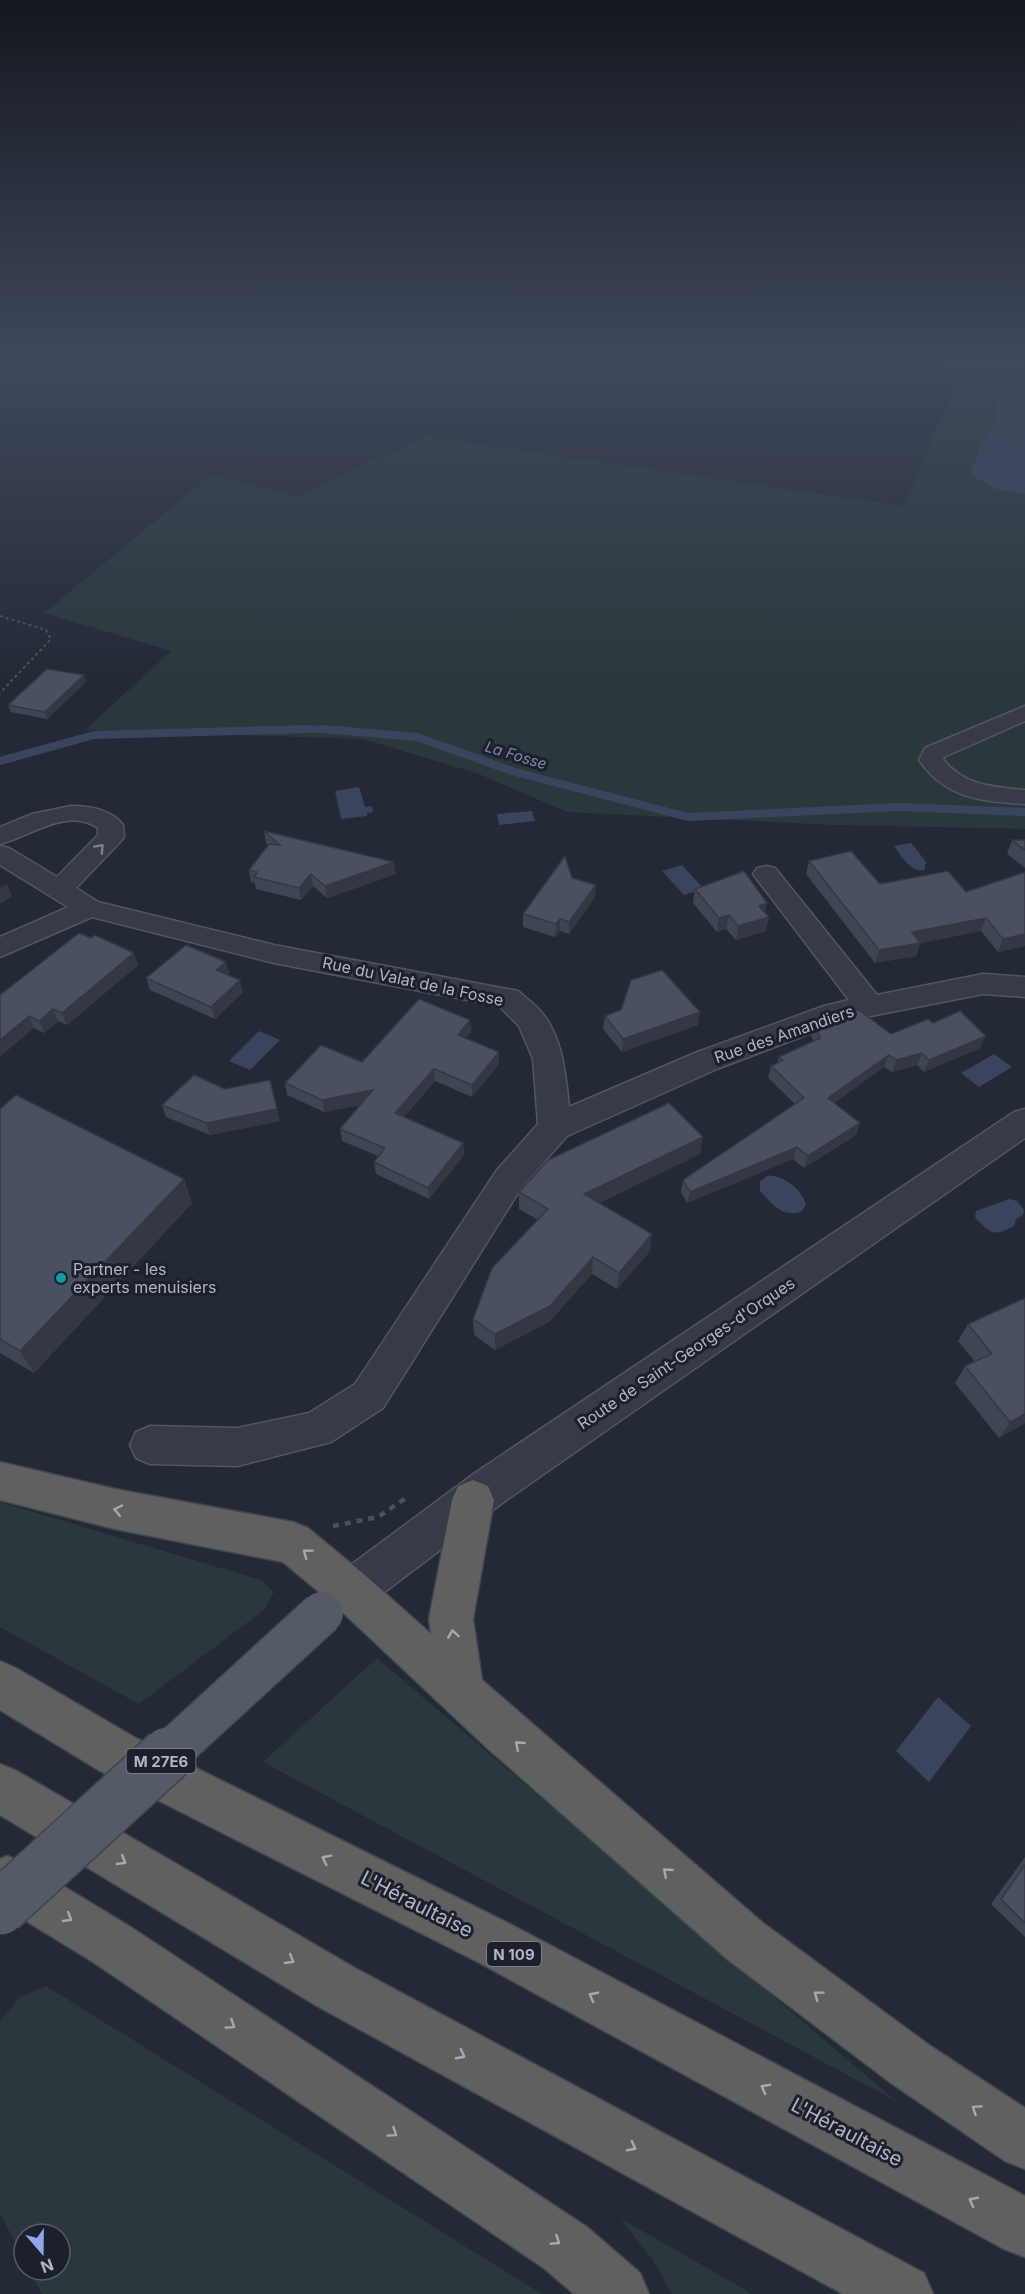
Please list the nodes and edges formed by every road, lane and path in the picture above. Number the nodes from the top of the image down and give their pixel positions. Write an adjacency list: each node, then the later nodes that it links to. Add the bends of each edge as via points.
1 (0, 616): 2 (path, via 46,630 51,639)
2 (0, 693)
3 (1025, 713): 4 (street, via 933,753 931,760 956,786)
4 (1025, 797)
5 (0, 836): 8 (street, one-way to 5, via 111,837 110,825 101,816 64,814)
6 (0, 854): 8 (street, Rue du Valat de la Fosse)
7 (766, 874): 12 (street)
8 (59, 890): 9 (street, Rue du Valat de la Fosse)
9 (89, 908): 10 (street); 14 (street, Rue du Valat de la Fosse, via 274,954 508,998 532,1021 548,1059)
10 (0, 948)
11 (1025, 987): 12 (street, Rue des Amandiers, via 983,984)
12 (869, 1005): 14 (street, Rue des Amandiers, via 835,1013 706,1061)
13 (1025, 1121): 17 (street, Route de Saint-Georges-d'Orques / M 27E6)
14 (555, 1127): 15 (street, via 509,1179 369,1396 316,1429 237,1447)
15 (150, 1445)
16 (0, 1481): 18 (highway, one-way to 16, via 293,1543 115,1509)
17 (473, 1500): 18 (street, Route de Saint-Georges-d'Orques / M 27E6); 20 (highway, one-way to 17, via 451,1619)
18 (337, 1602): 20 (highway); 23 (main road, Route de Saint-Georges-d'Orques / M 27E6, bridge)
19 (0, 1684): 25 (highway, L'Héraultaise / N 109, one-way to 19, via 494,1943 117,1754)
20 (461, 1692): 24 (highway, one-way to 20, via 910,2064 745,1941)
21 (0, 1788): 27 (highway, one-way to 27, via 336,1987)
22 (0, 1877): 26 (highway, one-way to 26, via 111,1944 566,2248)
23 (0, 1908)
24 (1025, 2141)
25 (1025, 2228)
26 (619, 2294)
27 (903, 2294)

